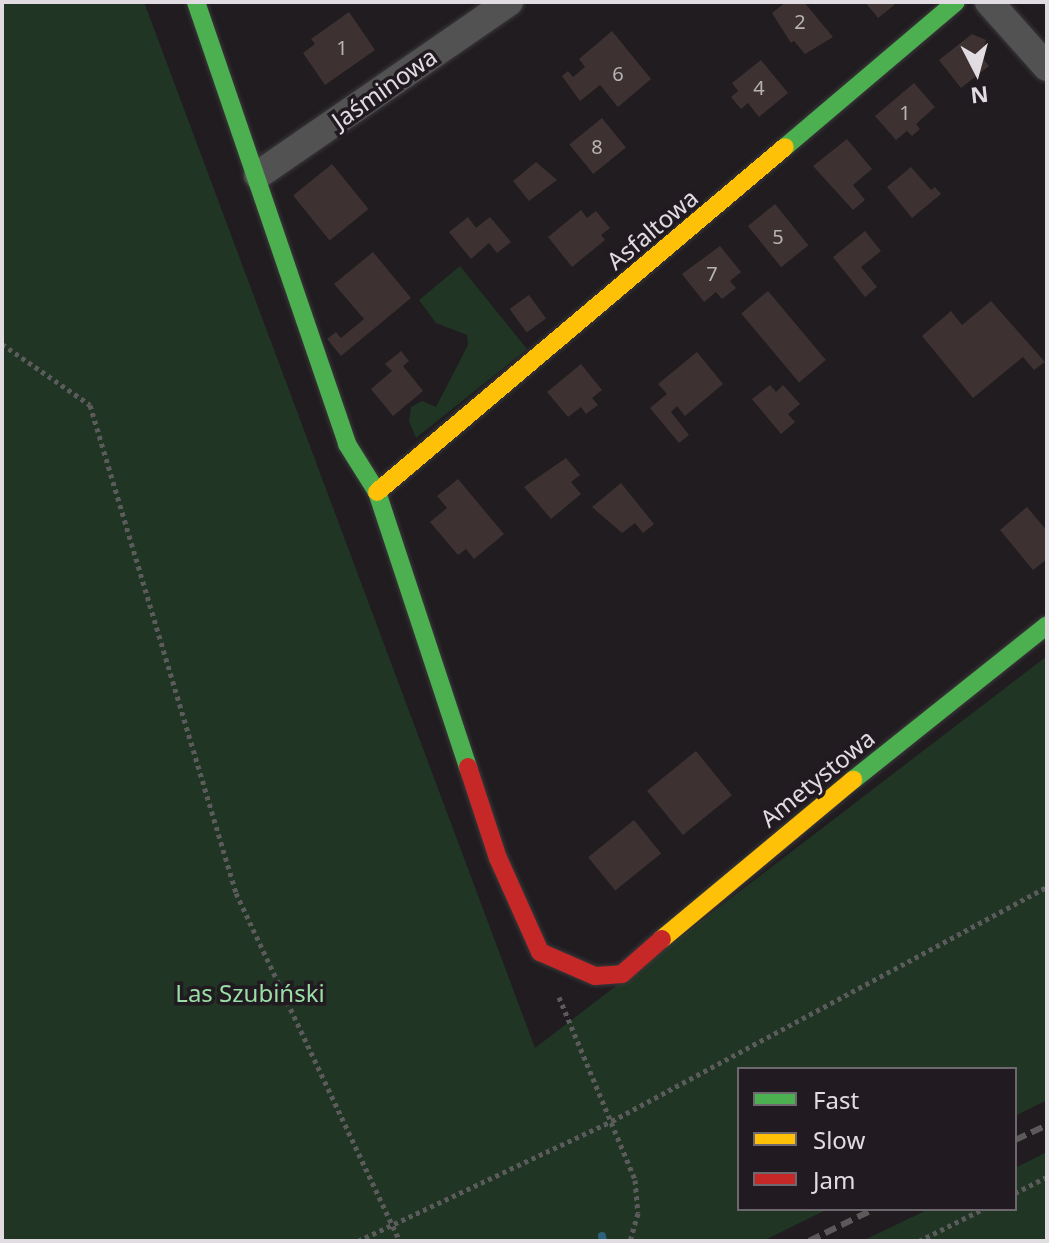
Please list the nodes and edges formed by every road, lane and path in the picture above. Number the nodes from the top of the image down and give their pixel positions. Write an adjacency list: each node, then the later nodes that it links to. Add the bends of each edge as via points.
1 (196, 2): 6 (street)
2 (509, 2): 6 (street, Jaśminowa)
3 (956, 2): 8 (street, Asfaltowa)
4 (989, 2): 5 (street)
5 (1047, 67)
6 (258, 175): 8 (street, via 347,444)
7 (2, 344): 16 (path, via 90,405 236,893)
8 (377, 492): 9 (street, Ametystowa, via 498,858 540,952 595,976 622,974 769,847)
9 (1047, 625)
10 (1047, 887): 12 (path)
11 (558, 994): 12 (path)
12 (612, 1121): 16 (path); 19 (path, via 637,1189 637,1227)
13 (1047, 1177): 14 (path)
14 (1017, 1192)
15 (979, 1211): 20 (path)
16 (391, 1223): 17 (path); 18 (path)
17 (358, 1241)
18 (400, 1241)
19 (630, 1241)
20 (919, 1241)

